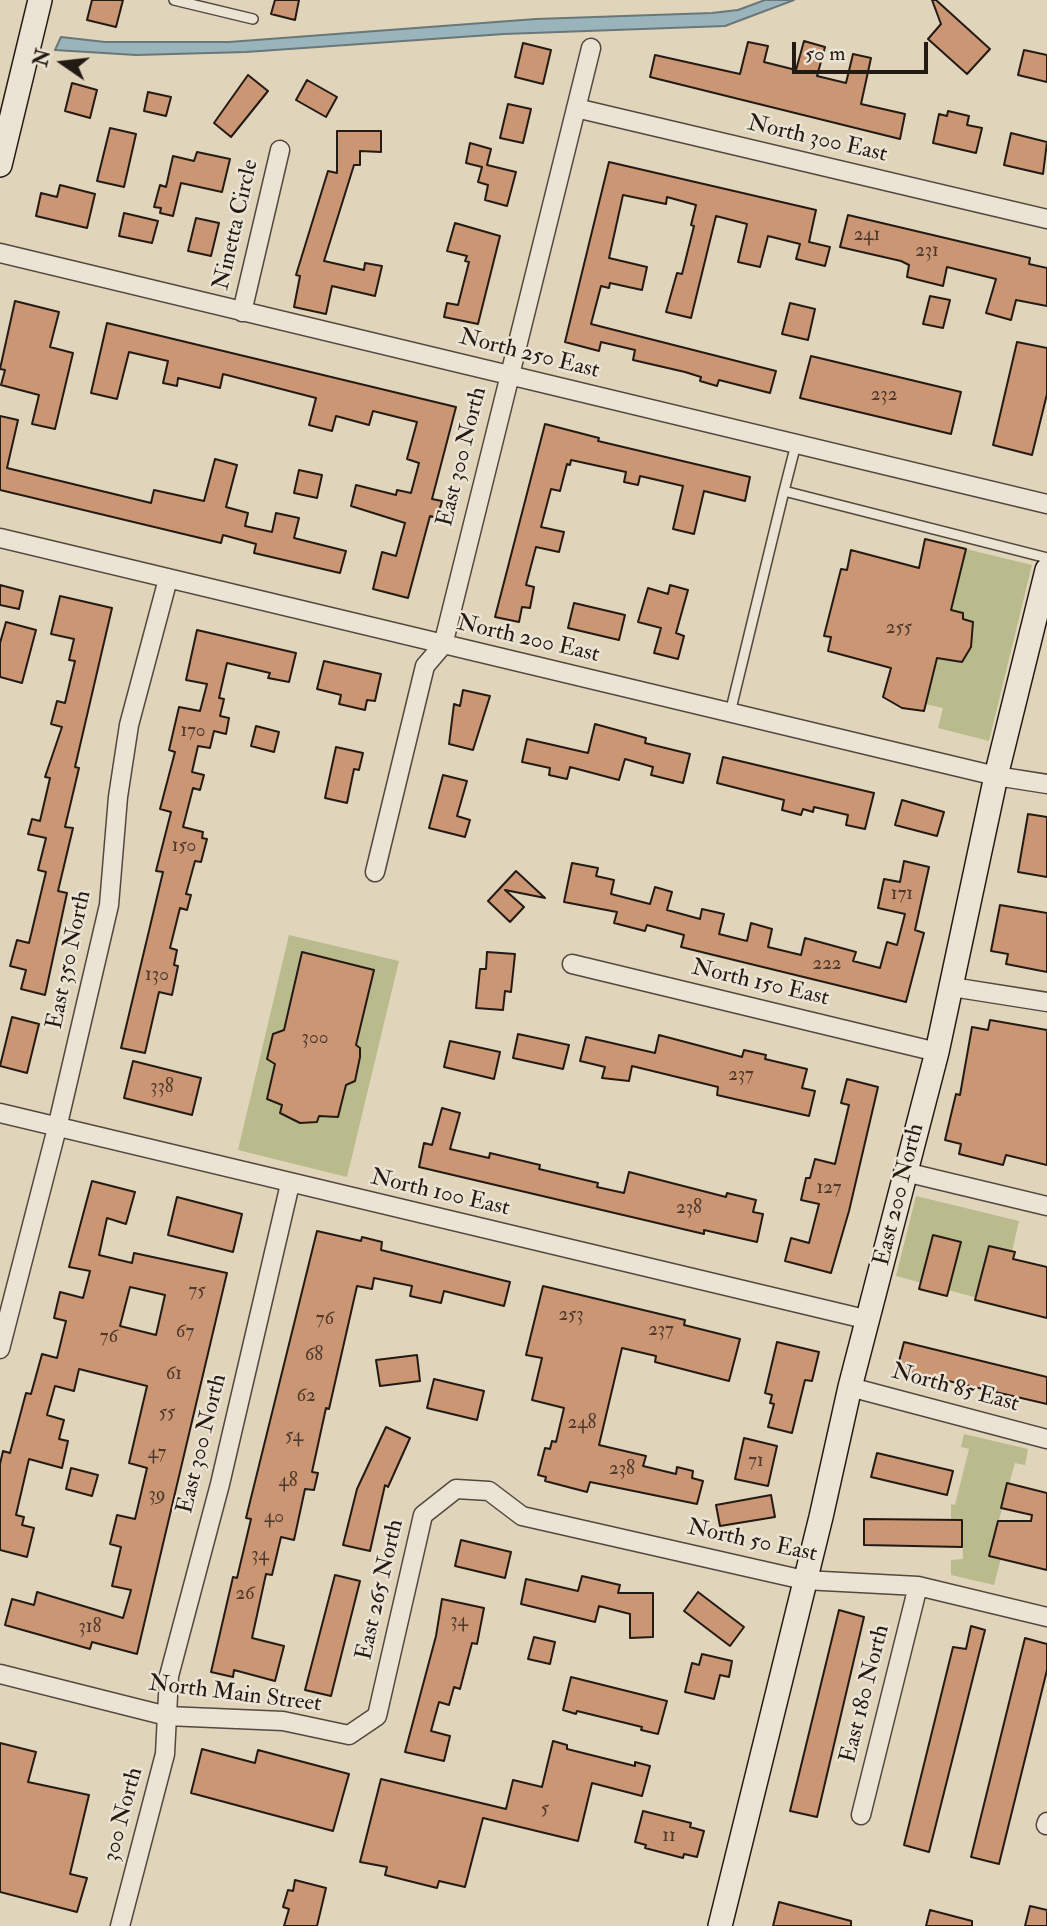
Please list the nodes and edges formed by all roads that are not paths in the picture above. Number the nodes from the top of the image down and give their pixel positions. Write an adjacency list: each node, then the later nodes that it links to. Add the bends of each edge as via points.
1 (40, 0): 7 (street)
2 (174, 0): 3 (lane)
3 (253, 19)
4 (591, 48): 5 (street, East 300 North)
5 (576, 108): 8 (street, North 300 East); 11 (street, East 300 North)
6 (280, 150): 10 (street, Ninetta Circle)
7 (0, 165)
8 (1047, 219)
9 (0, 253): 10 (street, North 250 East)
10 (242, 312): 11 (street, North 250 East)
11 (508, 375): 12 (street, North 250 East); 19 (street, East 300 North)
12 (796, 444): 13 (lane); 14 (street, North 250 East)
13 (784, 491): 16 (lane); 20 (lane)
14 (1047, 505)
15 (0, 538): 18 (street, North 200 East)
16 (1047, 558)
17 (1047, 570): 21 (street, East 200 North)
18 (168, 579): 19 (street, North 200 East); 29 (street, East 350 North, via 130,726 118,797 109,905)
19 (443, 645): 20 (street, North 200 East); 23 (street, East 300 North, via 425,666)
20 (730, 713): 21 (street, North 200 East)
21 (996, 776): 22 (street, North 200 East); 25 (street, East 200 North)
22 (1047, 784)
23 (375, 872)
24 (572, 964): 27 (street, North 150 East)
25 (951, 987): 26 (street); 27 (street, East 200 North)
26 (1047, 1002)
27 (937, 1052): 30 (street, East 200 North)
28 (0, 1113): 29 (street, North 100 East)
29 (57, 1128): 31 (street, North 100 East); 34 (street, East 350 North)
30 (905, 1172): 32 (street); 33 (street, East 200 North)
31 (290, 1184): 33 (street, North 100 East); 42 (street, East 300 North, via 220,1484 169,1676)
32 (1047, 1206)
33 (869, 1320): 35 (street, East 200 North)
34 (0, 1349)
35 (850, 1387): 36 (street, North 85 East); 38 (street, East 200 North)
36 (1047, 1439)
37 (456, 1489): 38 (street, North 50 East, via 489,1491 522,1516); 43 (street, East 265 North, via 423,1515)
38 (804, 1580): 39 (street, North 50 East); 46 (street, East 200 North)
39 (918, 1586): 40 (street, North 50 East); 44 (street, East 180 North)
40 (1047, 1616)
41 (0, 1674): 42 (street, North Main Street)
42 (167, 1716): 43 (street, North Main Street, via 283,1721 349,1735); 45 (street, 300 North, via 165,1754)
43 (377, 1716)
44 (861, 1815)
45 (120, 1926)
46 (720, 1926)

